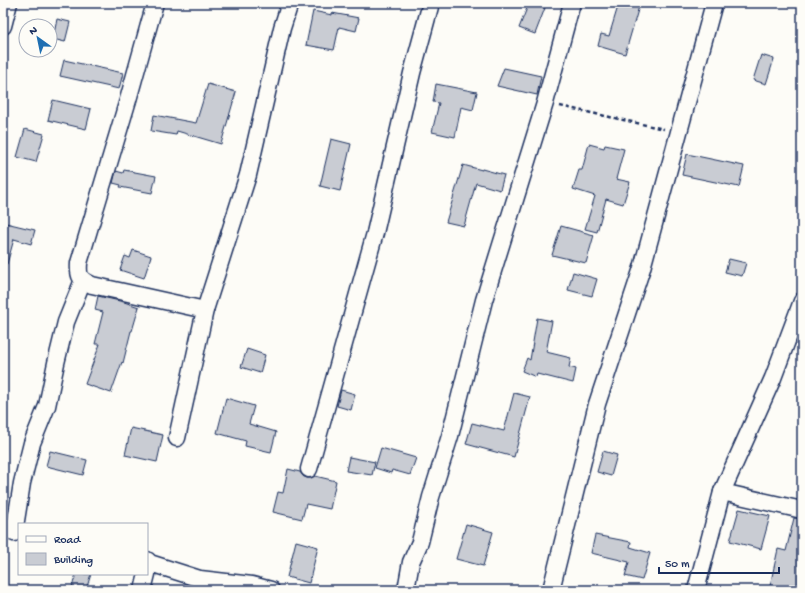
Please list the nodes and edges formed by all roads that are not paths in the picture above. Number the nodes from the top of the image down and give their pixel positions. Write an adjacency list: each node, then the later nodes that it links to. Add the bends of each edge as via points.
1 (9, 3): 7 (street)
2 (154, 3): 8 (street, via 79,263 78,273)
3 (290, 3): 10 (street, via 248,175)
4 (431, 3): 12 (street, via 374,233)
5 (572, 3): 20 (street, via 545,103 484,300 450,436 420,542 411,562)
6 (714, 3): 21 (street, via 642,268 597,404)
7 (3, 26)
8 (83, 280): 10 (street, via 92,285); 15 (street, via 66,322 47,406 32,443)
9 (802, 301): 13 (street, via 774,378)
10 (205, 310): 11 (street)
11 (177, 438)
12 (309, 470)
13 (722, 492): 14 (street); 22 (street)
14 (802, 510)
15 (12, 533)
16 (148, 568): 19 (street)
17 (146, 575): 18 (street)
18 (143, 590)
19 (271, 590)
20 (406, 590)
21 (552, 590)
22 (696, 590)

